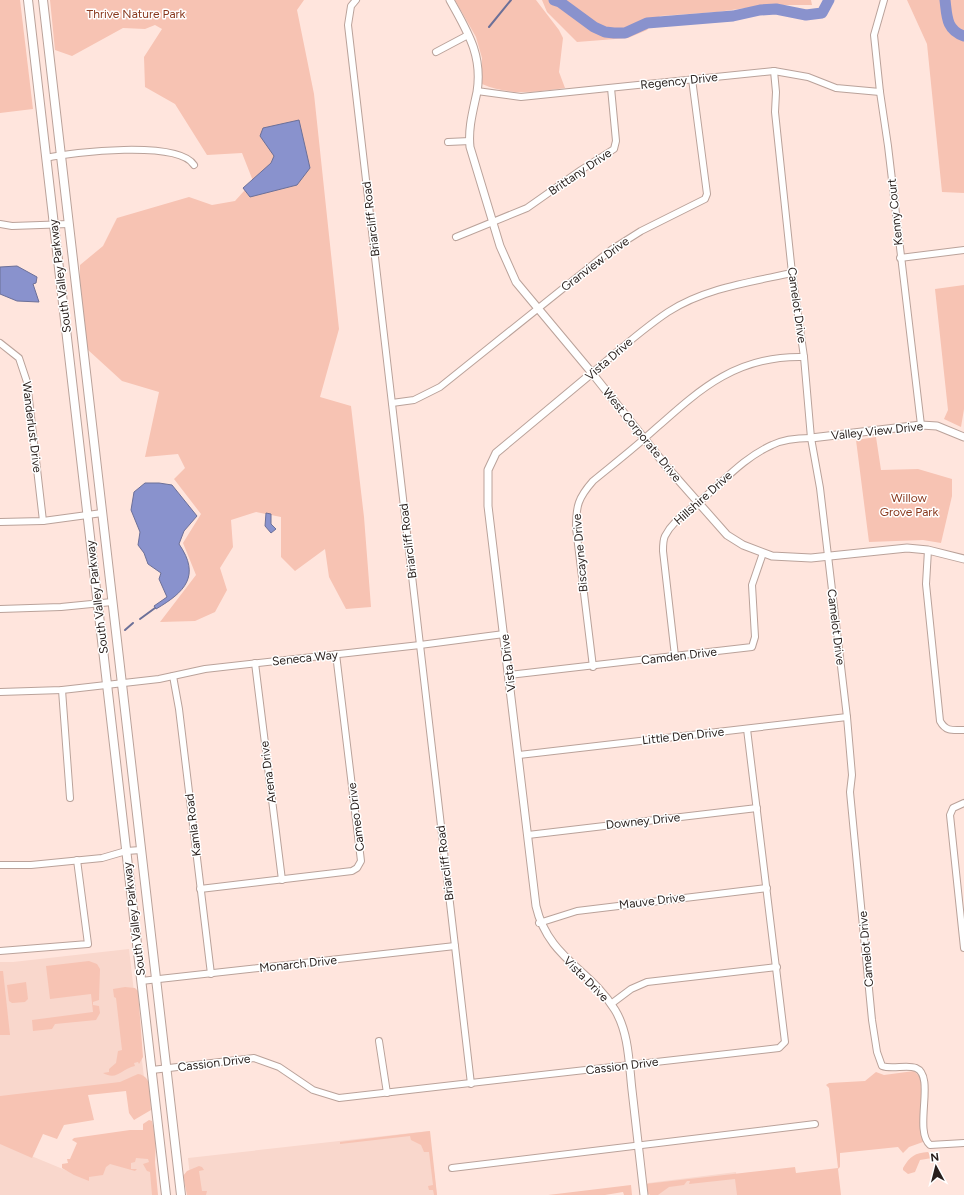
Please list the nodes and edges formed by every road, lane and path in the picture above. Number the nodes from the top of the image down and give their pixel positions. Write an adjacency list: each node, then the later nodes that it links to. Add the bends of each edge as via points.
1 (28, 0): 7 (main road, South Valley Parkway)
2 (43, 0): 6 (main road, South Valley Parkway)
3 (356, 0): 32 (street, Briarcliff Road, via 351,6 348,24)
4 (450, 0): 8 (street, West Corporate Drive)
5 (884, 0): 14 (street, Kenny Court, via 874,35)
6 (44, 11): 7 (main road); 17 (main road, South Valley Parkway)
7 (30, 13): 18 (main road, South Valley Parkway)
8 (468, 35): 9 (street); 13 (street, West Corporate Drive, via 476,50 478,62)
9 (436, 52)
10 (774, 71): 11 (street, Regency Drive); 14 (street, Regency Drive, via 808,77 836,88); 27 (street, Camelot Drive, via 774,112)
11 (692, 80): 12 (street, Regency Drive); 28 (street, Granview Drive, via 707,194 705,199 641,231 611,250)
12 (611, 88): 13 (street, Regency Drive, via 521,97); 22 (street, Brittany Drive, via 616,141 614,149 527,208)
13 (477, 91): 15 (street, West Corporate Drive, via 470,124)
14 (880, 92): 26 (street, Kenny Court)
15 (470, 141): 16 (street); 22 (street, West Corporate Drive)
16 (448, 142)
17 (61, 155): 18 (street); 19 (street, via 132,149 179,156); 21 (main road, South Valley Parkway)
18 (46, 158): 23 (main road, South Valley Parkway)
19 (194, 165)
20 (0, 224): 23 (street)
21 (68, 224): 23 (street); 38 (main road, South Valley Parkway)
22 (492, 224): 24 (street); 28 (street, West Corporate Drive, via 516,282)
23 (54, 225): 39 (main road, South Valley Parkway)
24 (456, 237)
25 (964, 250): 26 (street)
26 (900, 258): 33 (street, Kenny Court)
27 (792, 273): 30 (street, Camelot Drive); 31 (street, Vista Drive, via 732,286 678,306 629,341)
28 (538, 310): 31 (street, West Corporate Drive); 32 (street, Granview Drive, via 440,387 414,400)
29 (0, 344): 40 (street, Wanderlust Drive, via 19,358 27,382)
30 (804, 357): 35 (street, Biscayne Drive, via 767,359 722,376 695,393); 36 (street, Camelot Drive)
31 (592, 373): 35 (street, West Corporate Drive); 49 (street, Vista Drive, via 496,453 488,470 488,506)
32 (392, 403): 50 (street, Briarcliff Road)
33 (920, 425): 34 (street, Valley View Drive, via 937,426); 36 (street, Valley View Drive)
34 (964, 437)
35 (644, 438): 37 (street, West Corporate Drive); 54 (street, Biscayne Drive, via 584,490 576,509)
36 (811, 438): 37 (street, Hillshire Drive, via 783,441 762,450); 44 (street, Camelot Drive, via 820,488)
37 (698, 503): 43 (street, West Corporate Drive, via 727,535); 52 (street, Hillshire Drive, via 675,521 664,537 663,551)
38 (102, 513): 39 (street); 47 (main road, South Valley Parkway)
39 (88, 515): 40 (street); 46 (main road, South Valley Parkway)
40 (43, 521): 41 (street)
41 (0, 522)
42 (928, 550): 44 (street, West Corporate Drive, via 893,549); 45 (street, West Corporate Drive); 63 (street, via 926,584 940,721 949,731)
43 (763, 553): 44 (street, West Corporate Drive, via 789,557); 52 (street, Camden Drive, via 752,585 755,637 752,647)
44 (826, 556): 61 (street, Camelot Drive)
45 (964, 559)
46 (98, 602): 47 (street); 48 (street, via 61,607); 58 (main road, South Valley Parkway)
47 (112, 602): 57 (main road, South Valley Parkway)
48 (0, 609)
49 (504, 634): 50 (street, Seneca Way); 55 (street, Vista Drive)
50 (420, 645): 51 (street, Seneca Way); 79 (street, Briarcliff Road)
51 (336, 654): 53 (street, Seneca Way); 73 (street, Cameo Drive, via 361,861 352,871)
52 (675, 656): 54 (street, Camden Drive)
53 (255, 663): 56 (street, Seneca Way); 73 (street, Arena Drive)
54 (592, 667): 55 (street, Camden Drive)
55 (509, 675): 64 (street, Vista Drive)
56 (173, 676): 57 (street, Seneca Way); 77 (street, Kamla Road)
57 (122, 683): 58 (street, Seneca Way); 69 (main road, South Valley Parkway)
58 (107, 684): 59 (street, Seneca Way); 70 (main road, South Valley Parkway)
59 (62, 690): 60 (street, Seneca Way); 65 (street)
60 (0, 692)
61 (847, 718): 62 (street, Little Den Drive); 94 (street, Camelot Drive, via 852,776 850,792 877,1052 882,1066 886,1068 911,1067 918,1068 922,1073 925,1087 923,1132 926,1141 930,1145)
62 (747, 729): 64 (street, Little Den Drive); 67 (street, Cassion Drive)
63 (964, 730)
64 (519, 755): 68 (street, Vista Drive)
65 (70, 798)
66 (964, 803): 74 (street, via 953,808 950,815)
67 (757, 808): 68 (street, Downey Drive); 76 (street, Cassion Drive)
68 (528, 834): 78 (street, Vista Drive)
69 (141, 850): 70 (street); 84 (main road, South Valley Parkway)
70 (126, 852): 71 (street, via 102,858); 85 (main road, South Valley Parkway)
71 (77, 860): 72 (street, via 31,865); 81 (street, via 88,944)
72 (0, 865)
73 (282, 880): 77 (street, Cameo Drive)
74 (957, 883): 75 (street); 80 (street)
75 (964, 883)
76 (767, 888): 78 (street, Mauve Drive, via 577,911); 82 (street, Cassion Drive)
77 (200, 889): 83 (street, Kamla Road)
78 (540, 923): 86 (street, Vista Drive, via 554,947 600,990)
79 (455, 946): 83 (street, Monarch Drive); 91 (street, Briarcliff Road)
80 (964, 948)
81 (0, 951)
82 (777, 967): 86 (street, via 647,982 631,989); 88 (street, Cassion Drive, via 785,1042 779,1048)
83 (210, 974): 84 (street, Monarch Drive)
84 (156, 980): 85 (street, Monarch Drive); 89 (main road, South Valley Parkway)
85 (141, 981): 90 (main road, South Valley Parkway)
86 (611, 1004): 88 (street, Vista Drive, via 626,1039)
87 (380, 1041): 92 (street)
88 (629, 1065): 91 (street, Cassion Drive); 95 (street, Vista Drive)
89 (166, 1069): 90 (street, Cassion Drive); 92 (street, Cassion Drive, via 254,1058 280,1067 313,1090 339,1098); 98 (main road, South Valley Parkway)
90 (152, 1070): 97 (main road, South Valley Parkway)
91 (471, 1084): 92 (street, Cassion Drive)
92 (387, 1093)
93 (815, 1124): 95 (street)
94 (964, 1143)
95 (638, 1146): 96 (street); 99 (street, Vista Drive)
96 (452, 1168)
97 (166, 1195)
98 (181, 1195)
99 (644, 1195)

